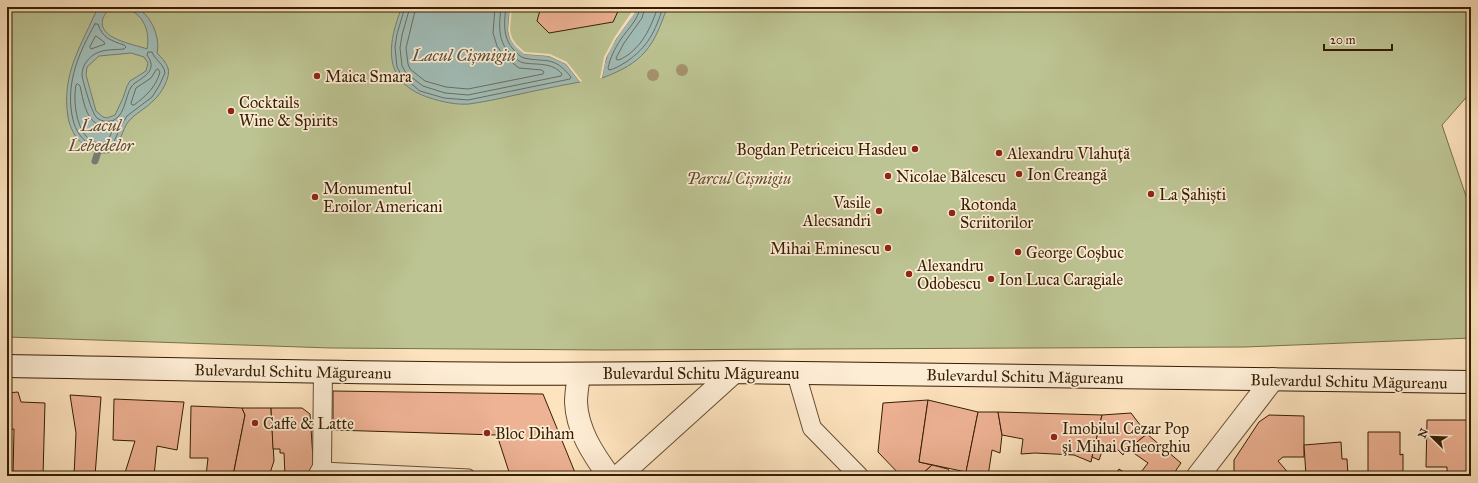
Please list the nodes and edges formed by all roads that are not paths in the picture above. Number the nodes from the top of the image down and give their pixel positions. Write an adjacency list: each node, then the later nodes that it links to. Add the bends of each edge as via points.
1 (7, 366): 2 (main road, Bulevardul Schitu Măgureanu)
2 (323, 372): 5 (main road, Bulevardul Schitu Măgureanu); 8 (street)
3 (734, 372): 4 (main road, Bulevardul Schitu Măgureanu); 5 (main road, Bulevardul Schitu Măgureanu); 12 (main road)
4 (796, 372): 6 (main road, Bulevardul Schitu Măgureanu); 13 (street, via 812,428)
5 (579, 374): 11 (main road, Bulevardul Schitu Măgureanu, via 576,402 578,417 595,457)
6 (1272, 379): 7 (main road, Bulevardul Schitu Măgureanu); 10 (main road)
7 (1471, 382)
8 (319, 472): 9 (lane)
9 (469, 474)
10 (1202, 474)
11 (609, 476)
12 (619, 476)
13 (859, 476)

